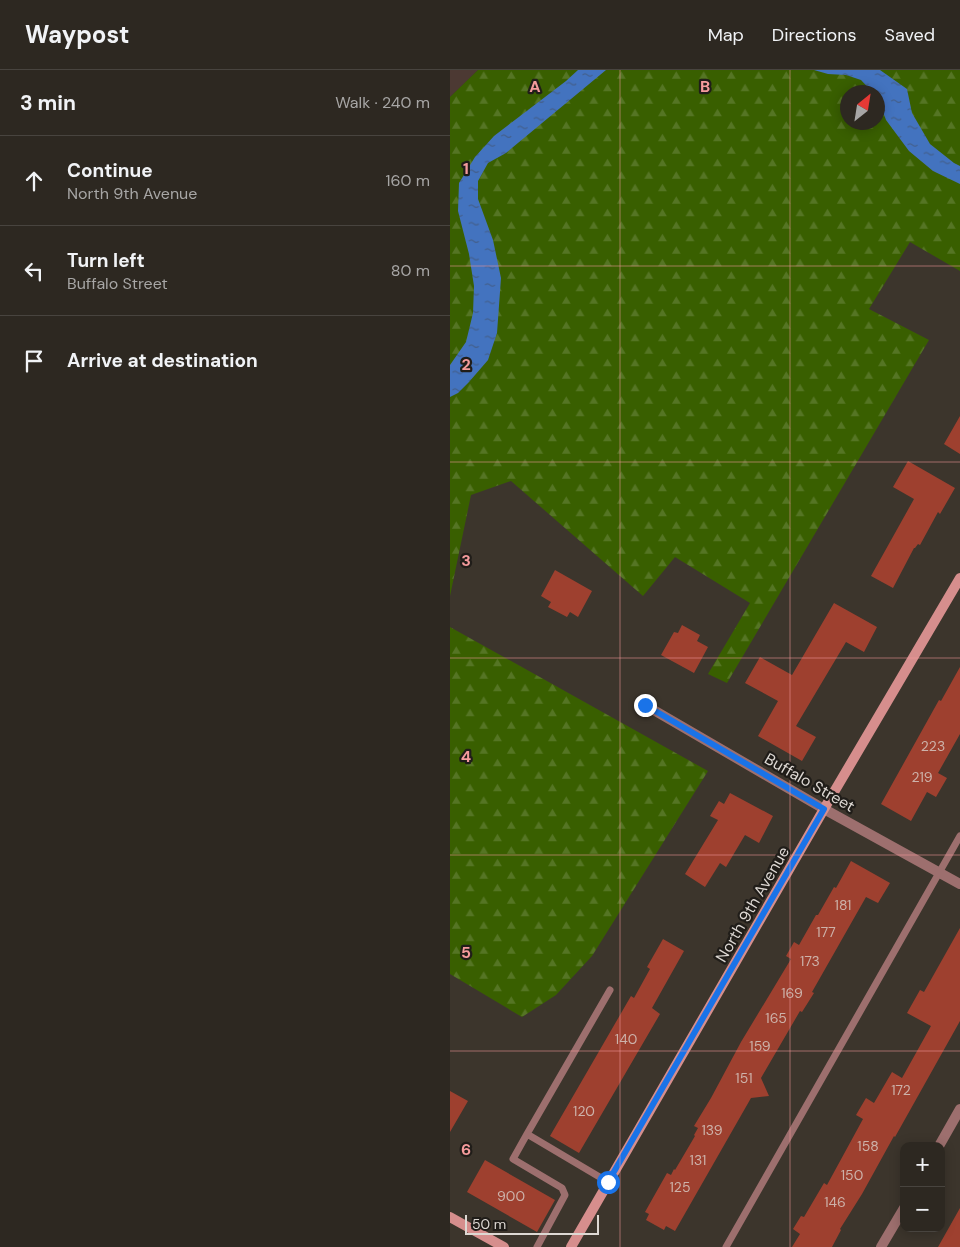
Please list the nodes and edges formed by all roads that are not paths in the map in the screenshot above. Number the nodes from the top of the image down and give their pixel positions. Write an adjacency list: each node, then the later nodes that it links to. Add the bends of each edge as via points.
1 (960, 578): 3 (street, North 9th Avenue)
2 (645, 705): 3 (street, Buffalo Street)
3 (824, 809): 5 (street, Buffalo Street); 11 (street, North 9th Avenue)
4 (960, 836): 5 (lane)
5 (940, 872): 6 (street, Buffalo Street); 17 (lane)
6 (960, 884)
7 (610, 990): 9 (lane)
8 (960, 1109): 10 (street)
9 (527, 1134): 11 (lane); 15 (lane, via 513,1159 562,1188 565,1195)
10 (941, 1142)
11 (608, 1182): 16 (street, North 9th Avenue)
12 (900, 1215): 18 (street)
13 (450, 1217): 14 (street)
14 (504, 1247)
15 (537, 1247)
16 (571, 1247)
17 (726, 1247)
18 (881, 1247)

